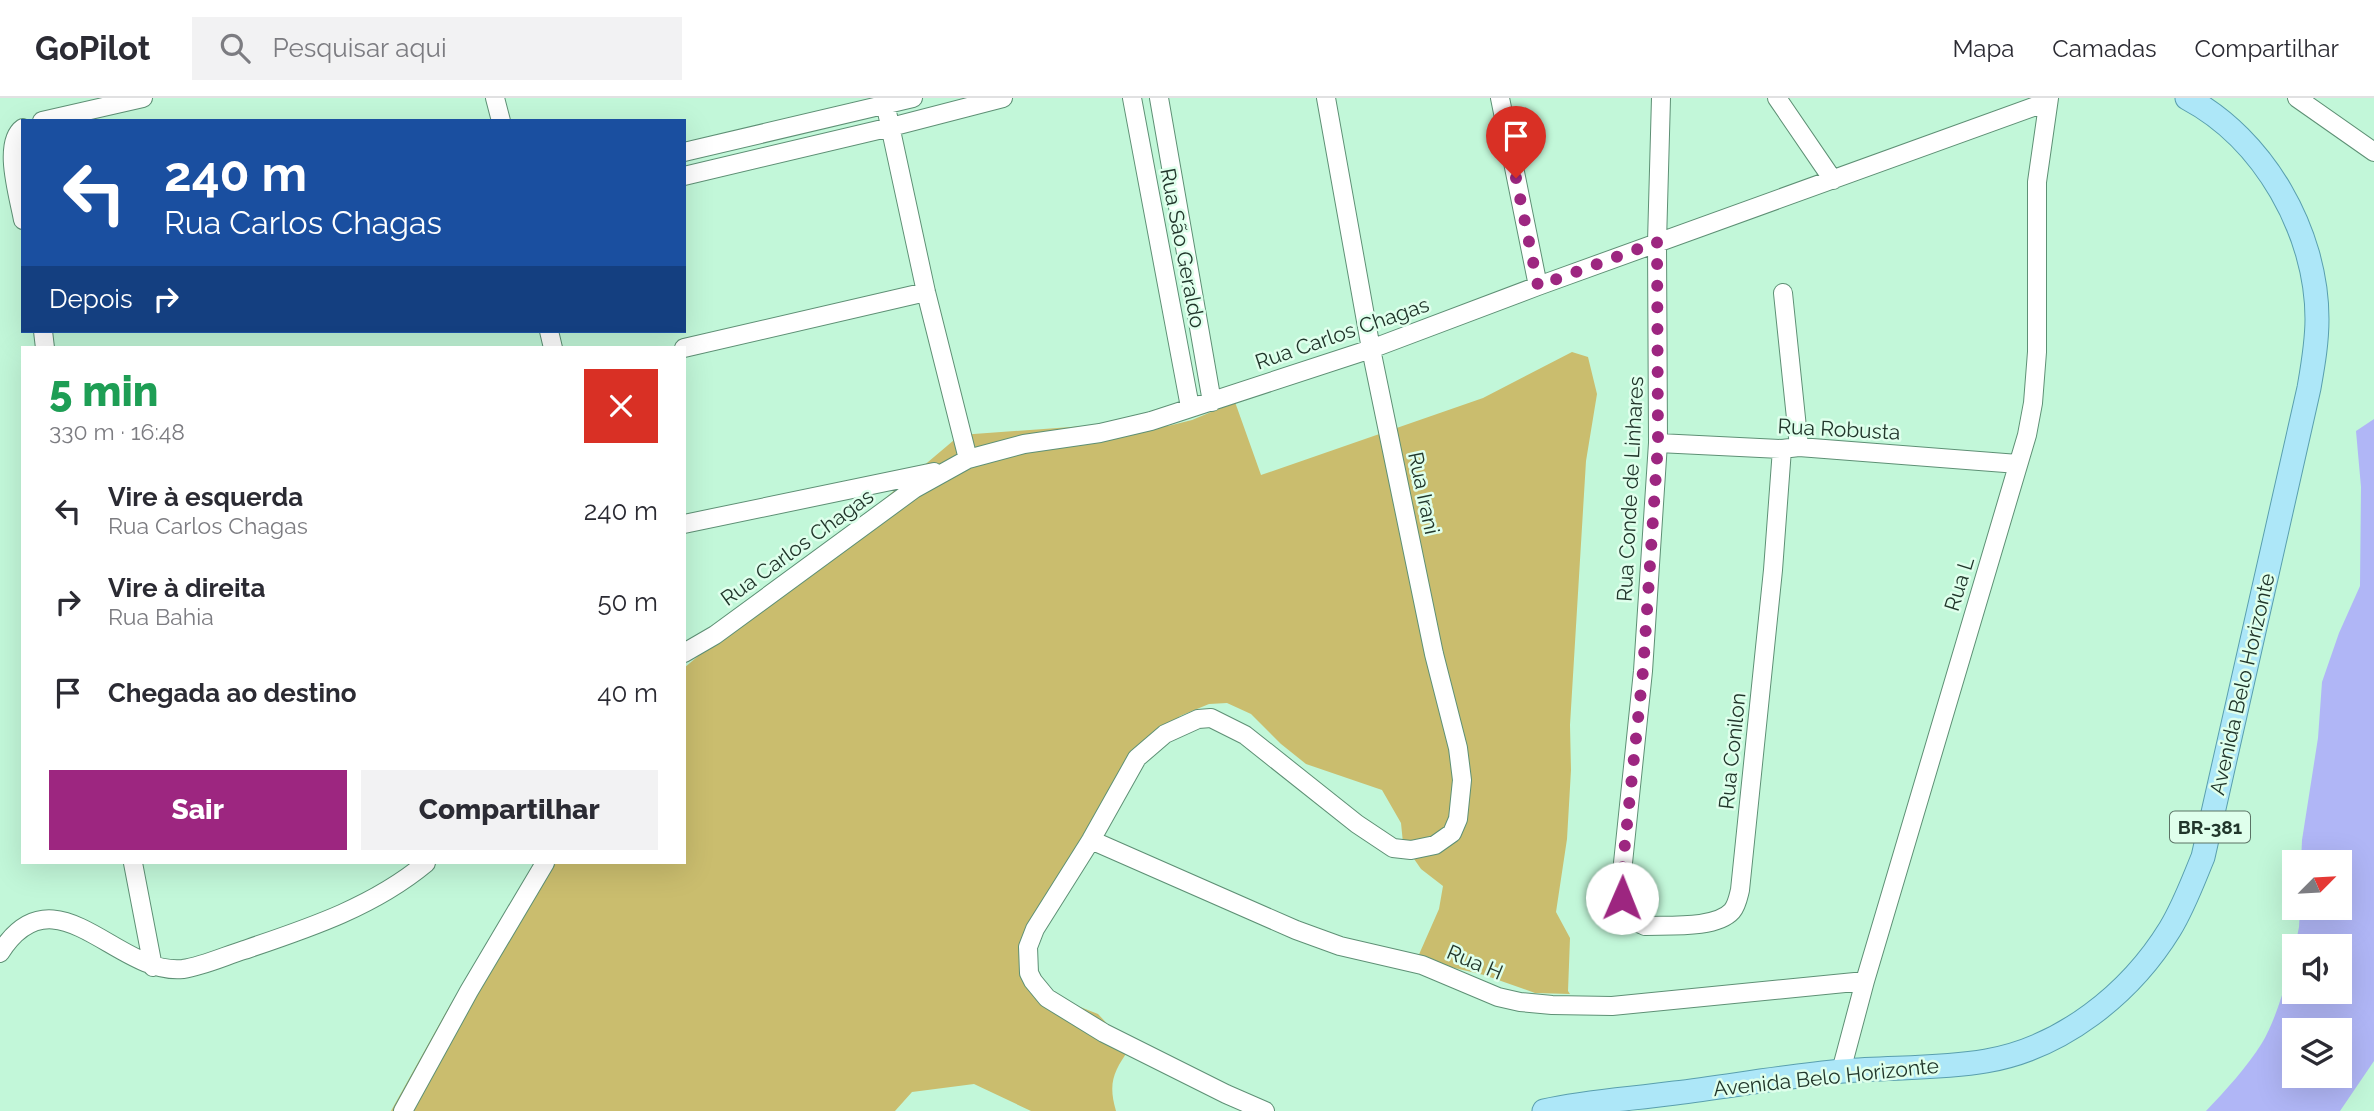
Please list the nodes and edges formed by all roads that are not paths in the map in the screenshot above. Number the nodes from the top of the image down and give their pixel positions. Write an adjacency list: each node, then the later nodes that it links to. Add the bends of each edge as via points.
1 (143, 98): 15 (street)
2 (495, 98): 16 (street)
3 (914, 98): 14 (street)
4 (1003, 98): 17 (street)
5 (1132, 98): 31 (street, Rua São Geraldo)
6 (1159, 98): 30 (street, Rua São Geraldo)
7 (1326, 98): 29 (street, Rua Irani)
8 (1500, 98): 25 (street)
9 (1661, 98): 24 (street, Rua Conde de Linhares)
10 (1777, 98): 22 (street)
11 (2187, 98): 47 (main road, Avenida Belo Horizonte / BR-381, via 2248,145 2279,190 2309,261 2317,317 2309,388 2203,857 2170,929 2143,967 2065,1032 1988,1061)
12 (2297, 98): 20 (street)
13 (2048, 100): 22 (street, Rua Carlos Chagas); 35 (street, Rua L, via 2037,182 2033,403)
14 (885, 101): 17 (street); 19 (street)
15 (51, 119)
16 (500, 119)
17 (891, 127): 21 (street); 26 (street)
18 (21, 130): 23 (street, via 12,151)
19 (686, 151)
20 (2374, 152)
21 (686, 176)
22 (1833, 180): 24 (street, Rua Carlos Chagas)
23 (21, 207)
24 (1657, 242): 25 (street, Rua Carlos Chagas); 32 (street, Rua Conde de Linhares)
25 (1538, 286): 29 (street, Rua Carlos Chagas)
26 (926, 292): 28 (street); 34 (street)
27 (1783, 293): 33 (street, Rua Conilon)
28 (686, 348)
29 (1371, 349): 30 (street, Rua Carlos Chagas); 39 (street, Rua Irani, via 1458,748 1462,780 1452,833 1425,848 1393,848 1245,736 1211,718 1178,726 1137,758)
30 (1212, 402): 31 (street, Rua Carlos Chagas)
31 (1190, 407): 34 (street, Rua Carlos Chagas, via 1100,433 1024,444)
32 (1658, 443): 33 (street, Rua Robusta); 43 (street, Rua Conde de Linhares, via 1643,671)
33 (1791, 448): 35 (street, Rua Robusta); 43 (street, Rua Conilon, via 1737,905 1714,922 1645,926 1626,912)
34 (968, 459): 36 (street, Rua Carlos Chagas)
35 (2018, 464): 46 (street, Rua L)
36 (947, 470): 37 (street); 38 (street, Rua Carlos Chagas)
37 (686, 524)
38 (686, 652)
39 (1091, 840): 46 (street, Rua H, via 1296,930 1340,946 1422,965 1520,1002 1612,1006); 49 (street, via 1035,929 1027,963 1033,981 1047,998 1104,1033)
40 (134, 864): 45 (street)
41 (425, 864): 45 (street, via 380,896 302,930 183,969)
42 (544, 864): 48 (street)
43 (1621, 882)
44 (0, 953): 45 (street, via 20,928 34,920 50,919 68,922)
45 (153, 967)
46 (1865, 981): 47 (street, Rua L)
47 (1841, 1071): 50 (main road, Avenida Belo Horizonte / BR-381)
48 (402, 1111)
49 (1265, 1111)
50 (1544, 1111)

